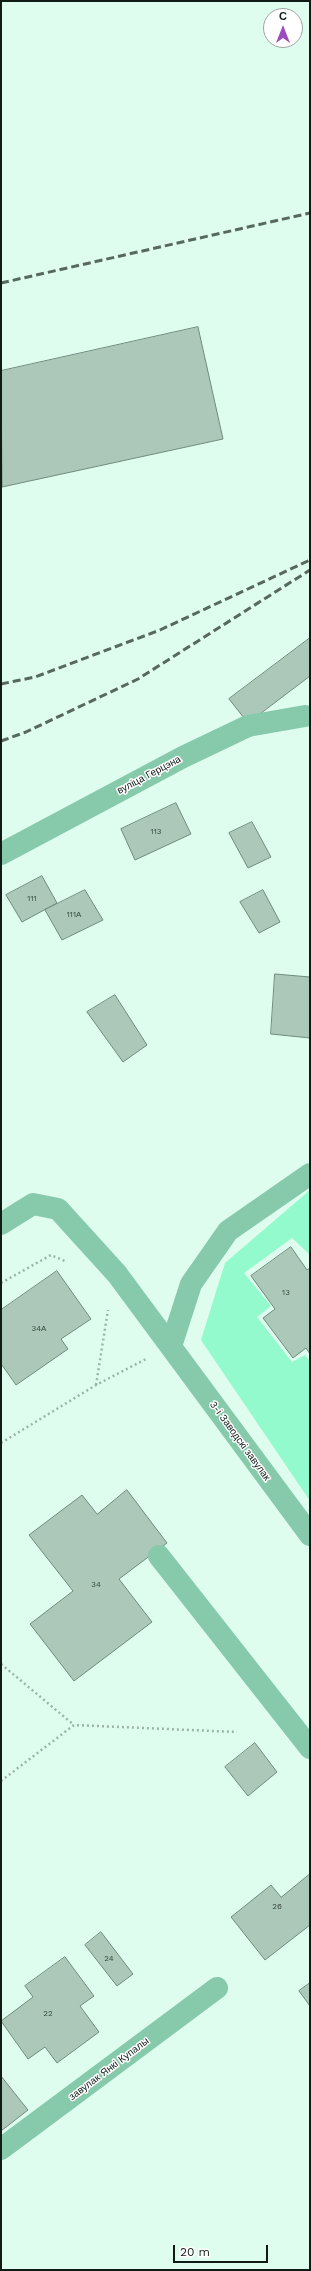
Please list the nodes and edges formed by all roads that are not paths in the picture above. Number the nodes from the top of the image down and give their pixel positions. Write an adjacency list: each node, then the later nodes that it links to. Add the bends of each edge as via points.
1 (305, 716): 2 (street, вуліца Герцэна, via 248,726 183,757)
2 (1, 854)
3 (310, 1174): 5 (street, via 228,1231 192,1284)
4 (1, 1224): 5 (street, 3-і Заводскі завулак, via 33,1204 58,1208 117,1274)
5 (171, 1346): 6 (street, 3-і Заводскі завулак)
6 (310, 1535)
7 (159, 1556): 8 (street)
8 (310, 1748)
9 (217, 1988): 10 (street, завулак Янкі Купалы)
10 (1, 2149)

